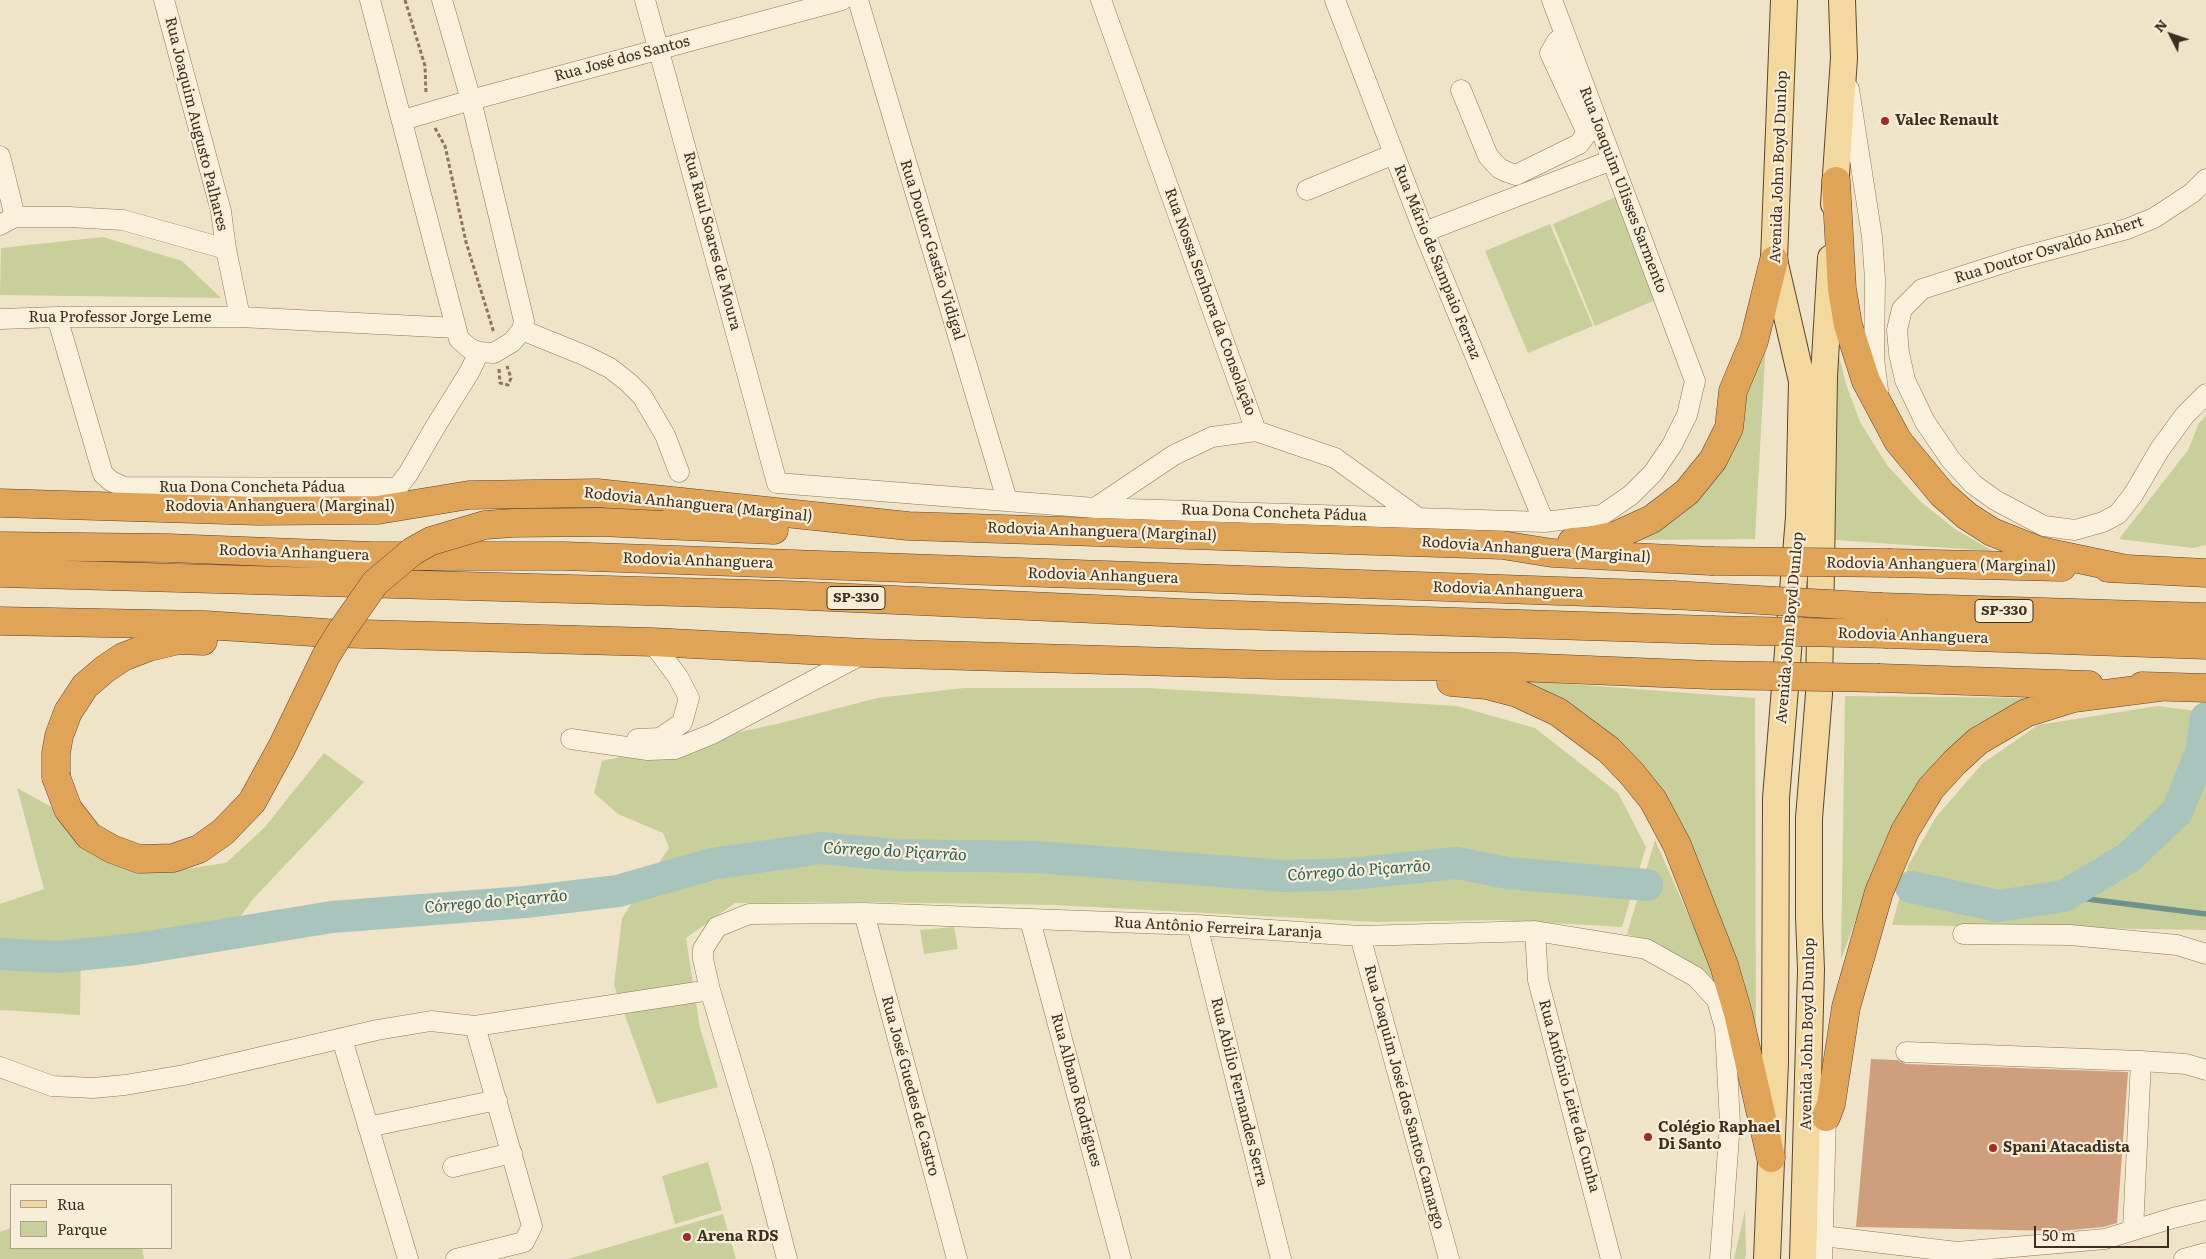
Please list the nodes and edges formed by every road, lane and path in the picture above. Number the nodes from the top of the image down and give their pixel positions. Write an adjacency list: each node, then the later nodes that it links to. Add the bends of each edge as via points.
1 (164, 0): 28 (street, Rua Joaquim Augusto Palhares, via 220,211)
2 (370, 0): 19 (street)
3 (406, 0): 18 (path, via 425,66)
4 (442, 0): 17 (street)
5 (645, 0): 14 (street, Rua Raul Soares de Moura)
6 (842, 0): 14 (street, Rua José dos Santos)
7 (858, 0): 43 (street, Rua Doutor Gastão Vidigal)
8 (1101, 0): 40 (street, Rua Nossa Senhora da Consolação)
9 (1335, 0): 20 (street, Rua Mário de Sampaio Ferraz)
10 (1552, 0): 13 (street, Rua Joaquim Ulisses Sarmento)
11 (1784, 0): 29 (main road, Avenida John Boyd Dunlop)
12 (1842, 0): 15 (main road, Avenida John Boyd Dunlop)
13 (1565, 37): 16 (street, via 1550,53 1587,133 1579,144 1516,175 1507,172 1488,156); 22 (street, Rua Joaquim Ulisses Sarmento)
14 (659, 48): 17 (street, Rua José dos Santos); 42 (street, Rua Raul Soares de Moura)
15 (1844, 58): 24 (main road, Avenida John Boyd Dunlop); 39 (street, via 1872,236 1874,359)
16 (1461, 90)
17 (470, 100): 18 (street, Rua José dos Santos); 34 (street, via 524,321)
18 (427, 113): 19 (street, Rua José dos Santos); 35 (path, via 445,146 466,242)
19 (403, 120): 33 (street)
20 (1394, 154): 25 (street); 27 (street, Rua Mário de Sampaio Ferraz)
21 (0, 156): 26 (street)
22 (1612, 160): 27 (street); 37 (street, Rua Joaquim Ulisses Sarmento)
23 (2206, 179): 38 (street, Rua Doutor Osvaldo Anhert, via 2192,193 2154,218 2127,230 1922,289 1902,309 1897,330 1905,380 1924,422 1952,460 1973,484 1995,500 2044,526 2075,530 2104,522 2118,514 2185,415)
24 (1836, 181): 39 (highway, via 1845,309 1866,381); 70 (main road, Avenida John Boyd Dunlop, via 1824,376 1819,694 1809,818)
25 (1307, 190)
26 (8, 221): 28 (street, via 69,217 123,220)
27 (1424, 232): 47 (street, Rua Mário de Sampaio Ferraz)
28 (226, 249): 31 (street)
29 (1774, 260): 49 (highway, via 1754,341 1733,391 1730,428 1713,460 1687,492 1652,519 1617,535 1589,541); 82 (main road, Avenida John Boyd Dunlop, via 1802,381 1799,517 1776,798 1775,1062)
30 (57, 317): 31 (street, Rua Professor Jorge Leme); 32 (street, Rua Professor Jorge Leme); 36 (street, Rua Dona Concheta Pádua, via 103,474 111,482 124,487 397,488)
31 (240, 317): 33 (street, Rua Professor Jorge Leme)
32 (0, 319)
33 (456, 328): 36 (street, via 459,339)
34 (522, 330): 35 (street); 41 (street, via 586,356 610,368 629,383 642,396 665,435)
35 (499, 351): 36 (street)
36 (479, 352)
37 (1695, 381): 47 (street, Rua Dona Concheta Pádua, via 1687,415 1672,445 1631,495 1602,515)
38 (2206, 394)
39 (1884, 419): 51 (highway, via 1942,494 1982,526 2008,540 2040,551)
40 (1256, 431): 45 (street, via 1212,437 1174,455); 46 (street, Rua Nossa Senhora da Consolação, via 1335,458)
41 (679, 472)
42 (777, 483): 43 (street, Rua Dona Concheta Pádua)
43 (1007, 500): 45 (street, Rua Dona Concheta Pádua)
44 (0, 503): 48 (highway, Rodovia Anhanguera (Marginal), via 259,511 378,510 470,495 597,493)
45 (1094, 508): 46 (street, Rua Dona Concheta Pádua)
46 (1418, 518): 47 (street, Rua Dona Concheta Pádua)
47 (1544, 522)
48 (908, 526): 49 (highway, Rodovia Anhanguera (Marginal)); 56 (highway, bridge, via 790,530 600,522 513,523 484,525 431,541 375,583 326,656 252,802 223,832 199,850 173,858 139,859 89,836 68,809 56,777 59,736 68,712 85,686 105,669 123,657 179,640 266,641)
49 (1502, 545): 51 (highway, Rodovia Anhanguera (Marginal), bridge, via 1552,553 1711,561)
50 (0, 546): 54 (highway, Rodovia Anhanguera / SP-330, bridge, via 168,548 372,556 564,556)
51 (2126, 569): 53 (highway, Rodovia Anhanguera (Marginal))
52 (0, 573): 58 (highway, Rodovia Anhanguera / SP-330, bridge, via 786,595 1205,614)
53 (2199, 573)
54 (2206, 617)
55 (0, 621): 56 (highway, via 204,625)
56 (326, 633): 57 (highway)
57 (652, 642): 59 (highway); 59 (street, via 689,698 682,723 660,738 571,739 648,750 675,749 712,734)
58 (2206, 645)
59 (866, 653): 60 (highway)
60 (1276, 665): 61 (highway, bridge, via 1516,666); 82 (highway, via 1314,673 1479,684 1517,693 1574,722 1620,760 1666,823 1724,965)
61 (2160, 687): 62 (highway); 79 (highway, via 2074,698 2026,713 1978,741 1931,788 1905,831 1879,892 1846,1007 1831,1104)
62 (2199, 688)
63 (864, 914): 64 (street, Rua Antônio Ferreira Laranja); 71 (street, Rua Antônio Ferreira Laranja, via 749,914 717,927 704,949 704,967); 92 (street, Rua José Guedes de Castro)
64 (1030, 920): 65 (street, Rua Antônio Ferreira Laranja); 93 (street, Rua Albano Rodrigues)
65 (1198, 925): 68 (street, Rua Antônio Ferreira Laranja); 94 (street, Rua Abílio Fernandes Serra)
66 (1535, 932): 68 (street, Rua Antônio Ferreira Laranja); 96 (street, Rua Antônio Leite da Cunha, via 1538,980); 97 (street, Rua Antônio Ferreira Laranja, via 1646,949 1696,977 1717,1000 1724,1028 1730,1123)
67 (1963, 934): 69 (street, via 2070,935 2177,945)
68 (1360, 936): 95 (street, Rua Joaquim José dos Santos Camargo)
69 (2206, 954)
70 (1811, 970): 79 (main road); 99 (main road, Avenida John Boyd Dunlop)
71 (710, 990): 72 (street); 91 (street)
72 (475, 1026): 73 (street, via 431,1022); 78 (street)
73 (342, 1039): 76 (street, via 184,1075 93,1088 52,1086); 80 (street)
74 (1906, 1052): 75 (street)
75 (2141, 1062): 77 (street, via 2186,1064); 85 (street)
76 (0, 1067)
77 (2206, 1070)
78 (497, 1100): 80 (street); 81 (street)
79 (1826, 1117): 86 (street)
80 (368, 1128): 89 (street)
81 (512, 1153): 83 (street); 90 (street, via 532,1226 524,1242)
82 (1771, 1158): 98 (main road, Avenida John Boyd Dunlop)
83 (453, 1167)
84 (2206, 1210): 85 (street)
85 (2134, 1230): 88 (street, via 2105,1239)
86 (1823, 1236): 88 (street); 100 (street)
87 (2206, 1253): 101 (street)
88 (1963, 1255)
89 (408, 1259)
90 (456, 1259)
91 (787, 1259)
92 (957, 1259)
93 (1121, 1259)
94 (1281, 1259)
95 (1448, 1259)
96 (1611, 1259)
97 (1720, 1259)
98 (1767, 1259)
99 (1803, 1259)
100 (1822, 1259)
101 (2184, 1259)

